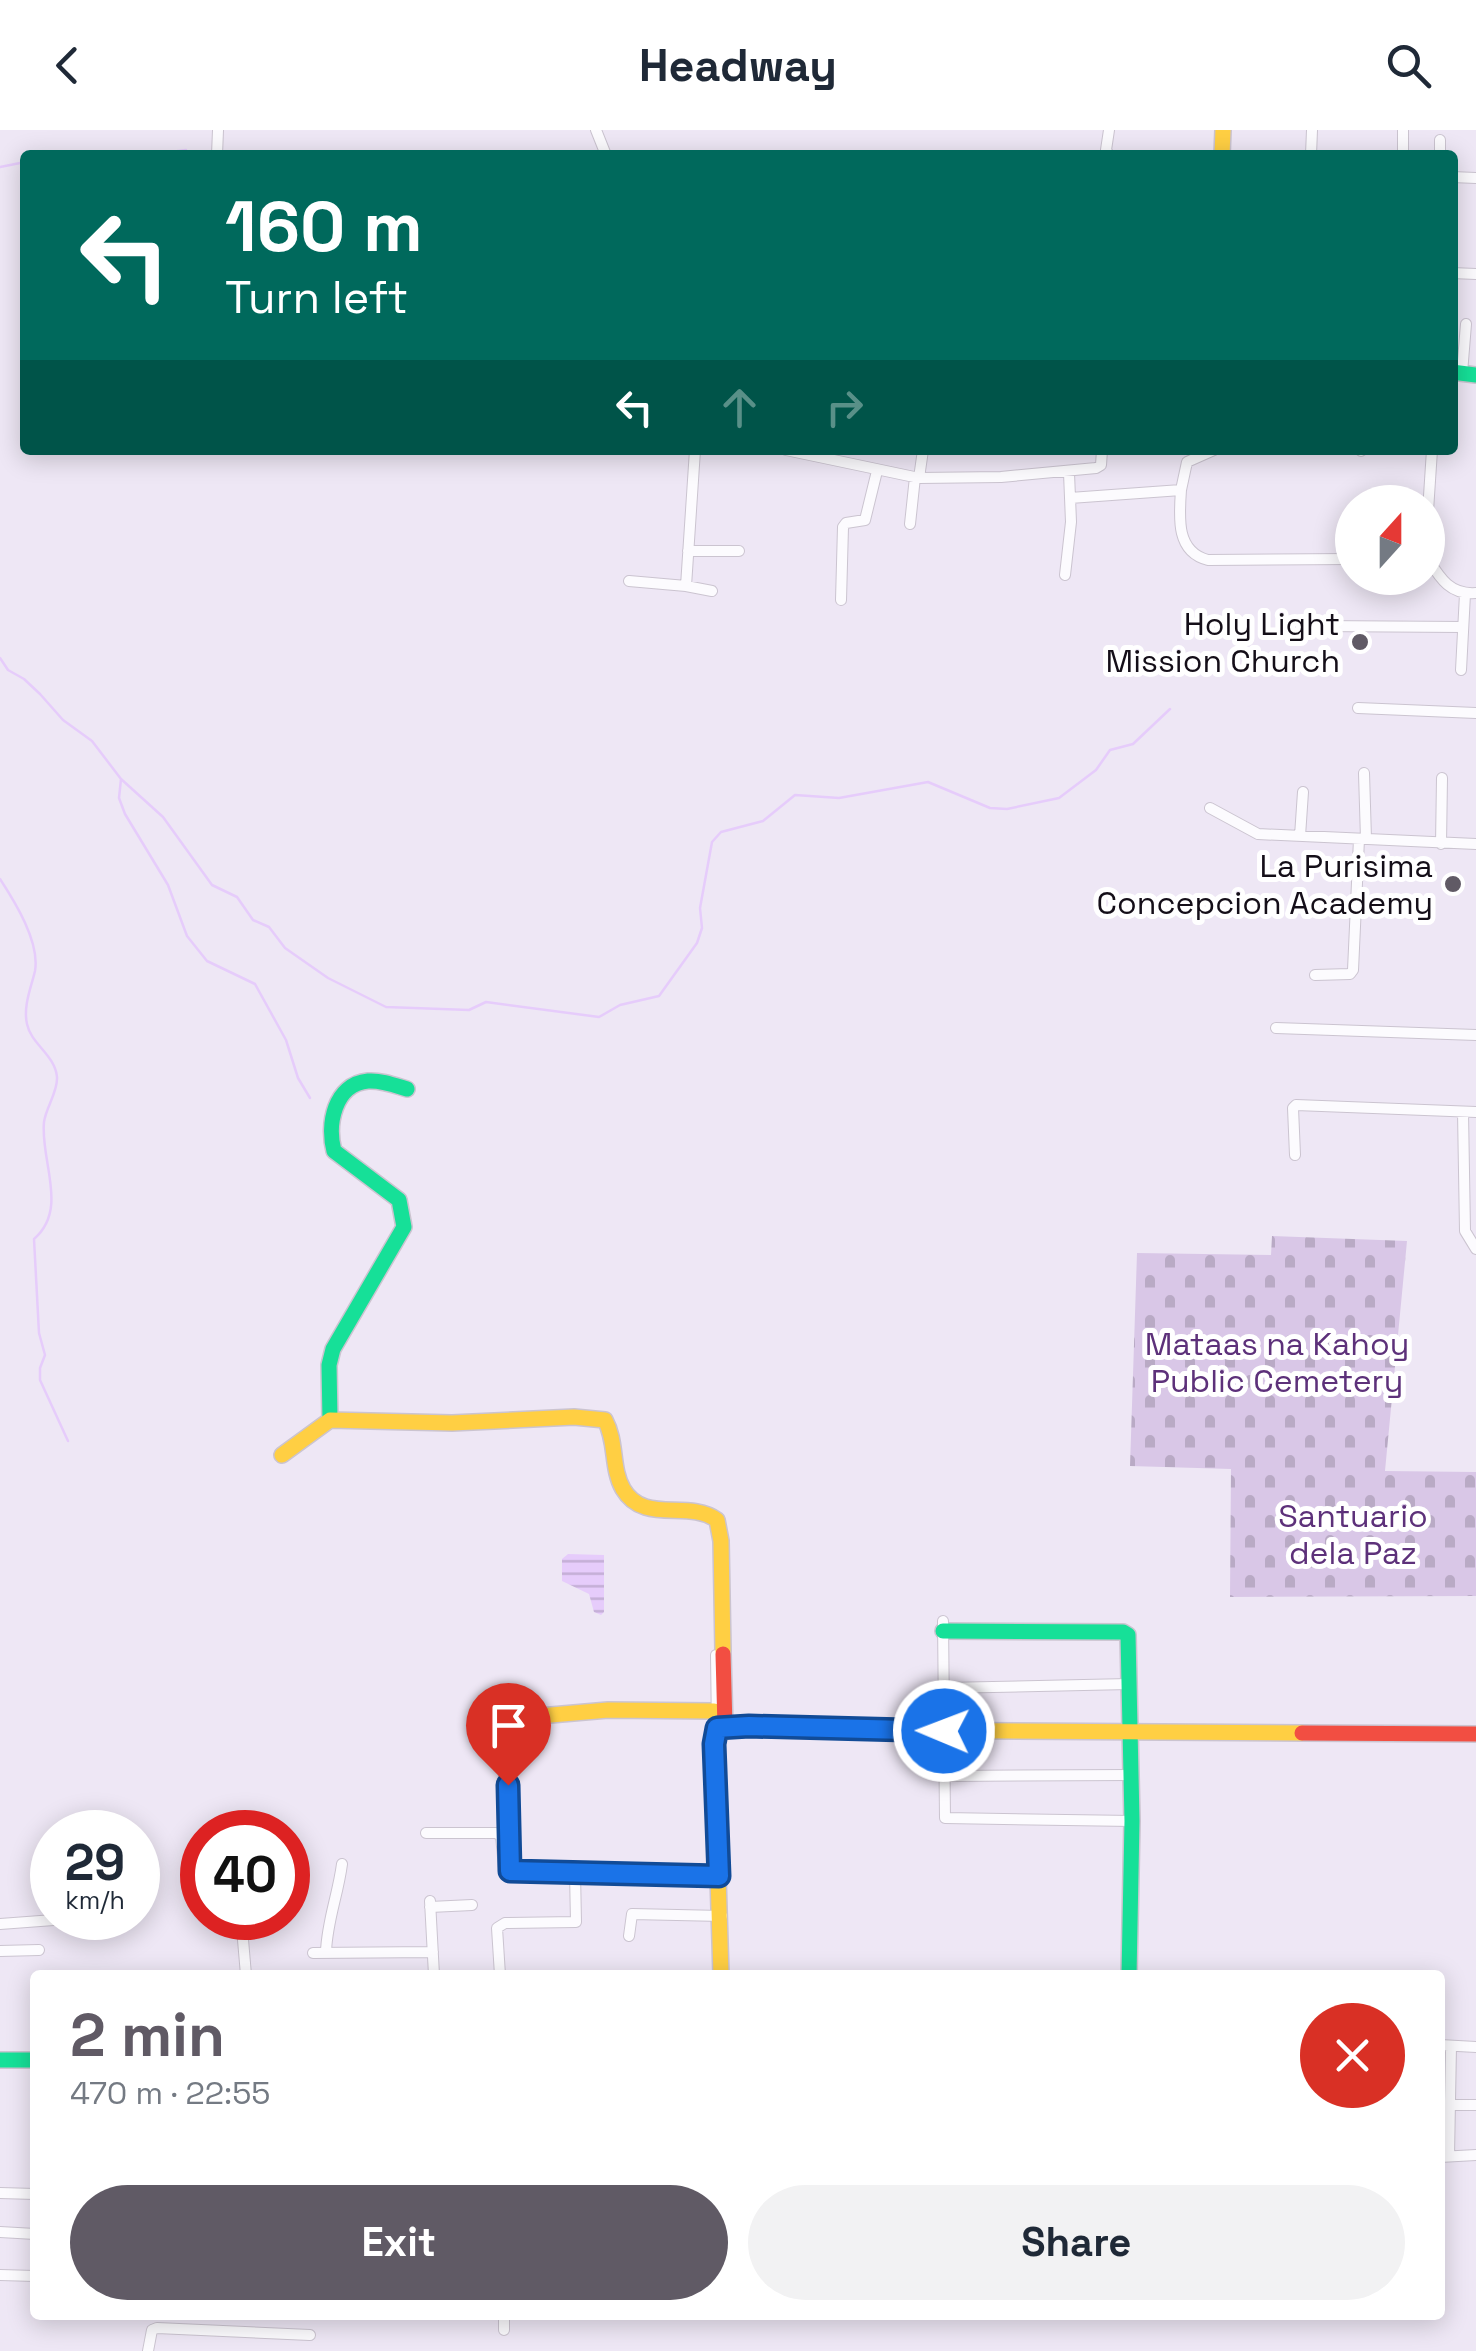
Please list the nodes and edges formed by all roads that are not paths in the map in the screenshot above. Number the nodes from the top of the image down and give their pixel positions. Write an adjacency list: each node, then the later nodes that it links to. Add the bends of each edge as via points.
1 (1440, 140): 2 (street)
2 (1440, 150)
3 (1466, 324): 4 (street)
4 (1464, 373)
5 (695, 455): 19 (street)
6 (821, 455): 11 (street)
7 (921, 455): 13 (street)
8 (1101, 455): 12 (street, via 1099,467)
9 (1203, 455): 15 (street, via 1188,462)
10 (1432, 455): 14 (street)
11 (877, 471): 13 (street); 27 (street, via 866,520 843,527)
12 (1069, 472): 13 (street); 16 (street)
13 (917, 478): 17 (street)
14 (1430, 485)
15 (1181, 490): 16 (street); 20 (street, via 1182,537 1194,556)
16 (1070, 498): 21 (street)
17 (910, 524)
18 (739, 550): 19 (street)
19 (688, 551): 24 (street)
20 (1335, 559)
21 (1065, 575)
22 (629, 581): 24 (street)
23 (1445, 584): 26 (street)
24 (686, 586): 25 (street)
25 (712, 591)
26 (1470, 593): 29 (street)
27 (841, 600)
28 (1316, 626): 29 (street)
29 (1462, 627): 30 (street)
30 (1461, 670)
31 (1358, 708): 32 (street)
32 (1476, 713)
33 (1364, 773): 38 (street)
34 (1442, 778): 39 (street)
35 (1303, 792): 37 (street)
36 (1210, 808): 37 (street, via 1258,834)
37 (1300, 836): 38 (street)
38 (1362, 839): 39 (street); 41 (street, via 1353,970)
39 (1441, 844): 40 (street)
40 (1476, 844)
41 (1314, 975)
42 (1276, 1028): 43 (street)
43 (1476, 1035)
44 (407, 1088): 49 (street, via 360,1082 345,1091 334,1112 334,1151 399,1200 404,1226 333,1349)
45 (1463, 1112): 46 (street); 47 (street, via 1296,1105); 48 (street, via 1465,1231)
46 (1476, 1112)
47 (1295, 1155)
48 (1476, 1250)
49 (330, 1420): 50 (street); 52 (street, via 609,1422 620,1484 636,1505 703,1510 717,1520)
50 (282, 1455)
51 (943, 1626): 53 (street, via 1123,1632); 54 (street)
52 (720, 1649): 55 (street); 56 (street)
53 (1129, 1684): 54 (street); 57 (street)
54 (943, 1688): 58 (street)
55 (714, 1711): 56 (street); 65 (street, via 608,1710 505,1719)
56 (721, 1728): 58 (street); 67 (street, via 714,1744)
57 (1130, 1730): 58 (street); 59 (street); 60 (street)
58 (944, 1731): 61 (street)
59 (1476, 1734)
60 (1132, 1775): 61 (street); 62 (street)
61 (944, 1776): 62 (street, via 949,1820)
62 (1132, 1820): 83 (street)
63 (426, 1833): 65 (street, via 496,1833)
64 (342, 1864): 76 (street)
65 (510, 1871): 66 (street)
66 (575, 1873): 67 (street); 81 (street, via 576,1922 497,1928)
67 (719, 1876): 69 (street)
68 (472, 1905): 77 (street, via 430,1904)
69 (722, 1916): 72 (street, via 632,1914); 82 (street)
70 (30, 1922): 71 (street)
71 (0, 1924)
72 (629, 1936)
73 (243, 1940): 79 (street)
74 (39, 1950): 75 (street)
75 (0, 1951)
76 (326, 1952): 77 (street); 78 (street)
77 (433, 1952): 80 (street)
78 (313, 1953)
79 (246, 1970)
80 (434, 1970)
81 (500, 1970)
82 (721, 1970)
83 (1129, 1970)
84 (1445, 2046): 85 (street); 88 (street)
85 (1476, 2047)
86 (0, 2060): 87 (street)
87 (30, 2060)
88 (1448, 2105): 89 (street); 90 (street)
89 (1476, 2105)
90 (1445, 2143)
91 (1445, 2156): 92 (street)
92 (1476, 2156)
93 (0, 2192): 94 (street)
94 (30, 2194)
95 (0, 2232): 96 (street)
96 (30, 2234)
97 (0, 2274): 98 (street)
98 (30, 2276)
99 (504, 2320): 100 (street)
100 (504, 2330)
101 (310, 2335): 102 (street, via 157,2328)
102 (148, 2351)

